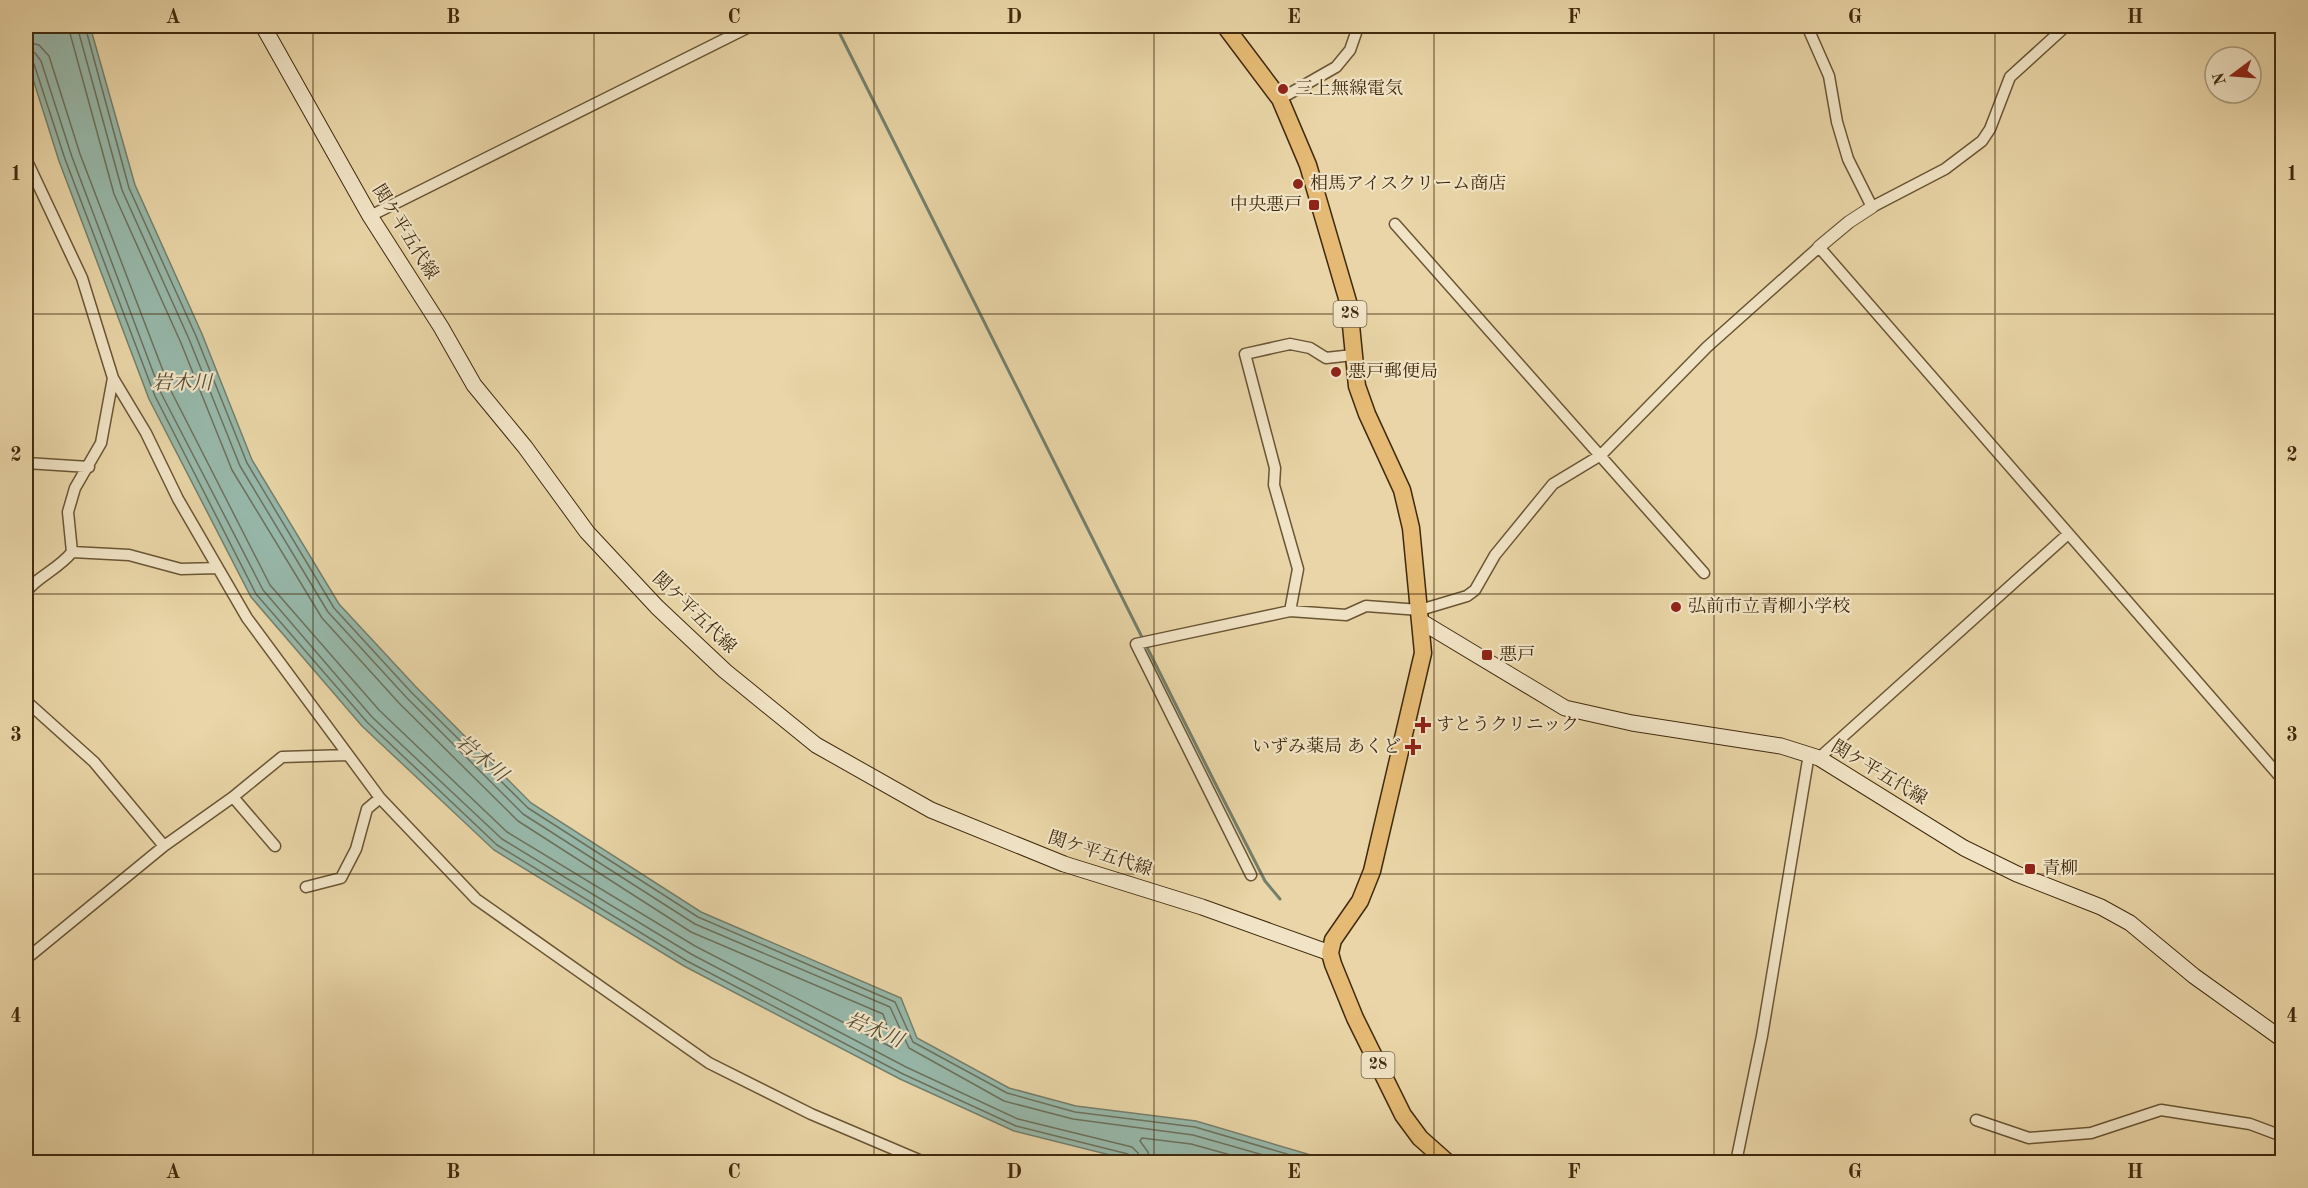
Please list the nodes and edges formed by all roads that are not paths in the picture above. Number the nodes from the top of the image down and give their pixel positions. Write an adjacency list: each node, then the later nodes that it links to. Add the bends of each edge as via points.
1 (263, 26): 10 (main road, 関ケ平五代線)
2 (751, 26): 10 (street)
3 (1225, 26): 7 (main road, 28)
4 (1807, 26): 9 (street, via 1829,76 1848,159)
5 (2066, 26): 9 (street, via 2010,77 1982,141 1945,169)
6 (1357, 30): 7 (street, via 1350,50 1336,67)
7 (1280, 99): 13 (main road, 28, via 1308,165 1343,278)
8 (26, 159): 14 (street, via 82,278)
9 (1872, 207): 12 (street)
10 (370, 216): 36 (main road, 関ケ平五代線, via 474,385 588,532 657,607 725,670 816,745 931,810 1064,864 1202,907)
11 (1395, 224): 15 (street)
12 (1818, 247): 15 (street, via 1707,348); 18 (street)
13 (1353, 355): 23 (street, via 1326,358 1310,348 1290,344 1245,354 1275,468 1274,485 1298,569); 24 (main road, 28, via 1361,399 1407,508)
14 (114, 378): 17 (street, via 101,443); 20 (street)
15 (1601, 455): 21 (street); 24 (street, via 1554,484 1495,555 1475,590)
16 (26, 463): 17 (street)
17 (89, 467): 19 (street, via 75,488 68,512)
18 (2068, 534): 27 (street); 28 (street)
19 (72, 552): 20 (street, via 129,555 181,569); 22 (street, via 62,565 31,584)
20 (218, 568): 26 (street, via 247,618)
21 (1704, 573)
22 (26, 593)
23 (1290, 611): 24 (street, via 1346,615 1366,606); 33 (street, via 1136,644)
24 (1421, 616): 27 (main road, 関ケ平五代線, via 1564,708 1632,723 1781,746); 36 (main road, 28, via 1422,662 1372,872 1360,901 1333,940)
25 (26, 701): 31 (street, via 94,762)
26 (348, 755): 29 (street, via 282,757); 30 (street)
27 (1814, 756): 37 (main road, 関ケ平五代線, via 1964,848 2130,923 2194,976); 42 (street)
28 (2283, 779)
29 (233, 797): 31 (street); 32 (street)
30 (380, 798): 34 (street, via 368,809 342,878); 40 (street, via 476,899 709,1064 811,1114)
31 (164, 846): 35 (street, via 31,955)
32 (275, 846)
33 (1251, 875)
34 (306, 887)
35 (26, 948)
36 (1330, 953): 41 (main road, 28, via 1355,1018 1403,1116)
37 (2283, 1040)
38 (1976, 1120): 39 (street, via 2029,1138 2091,1133 2161,1110 2250,1124)
39 (2283, 1136)
40 (924, 1162)
41 (1447, 1162)
42 (1736, 1162)

